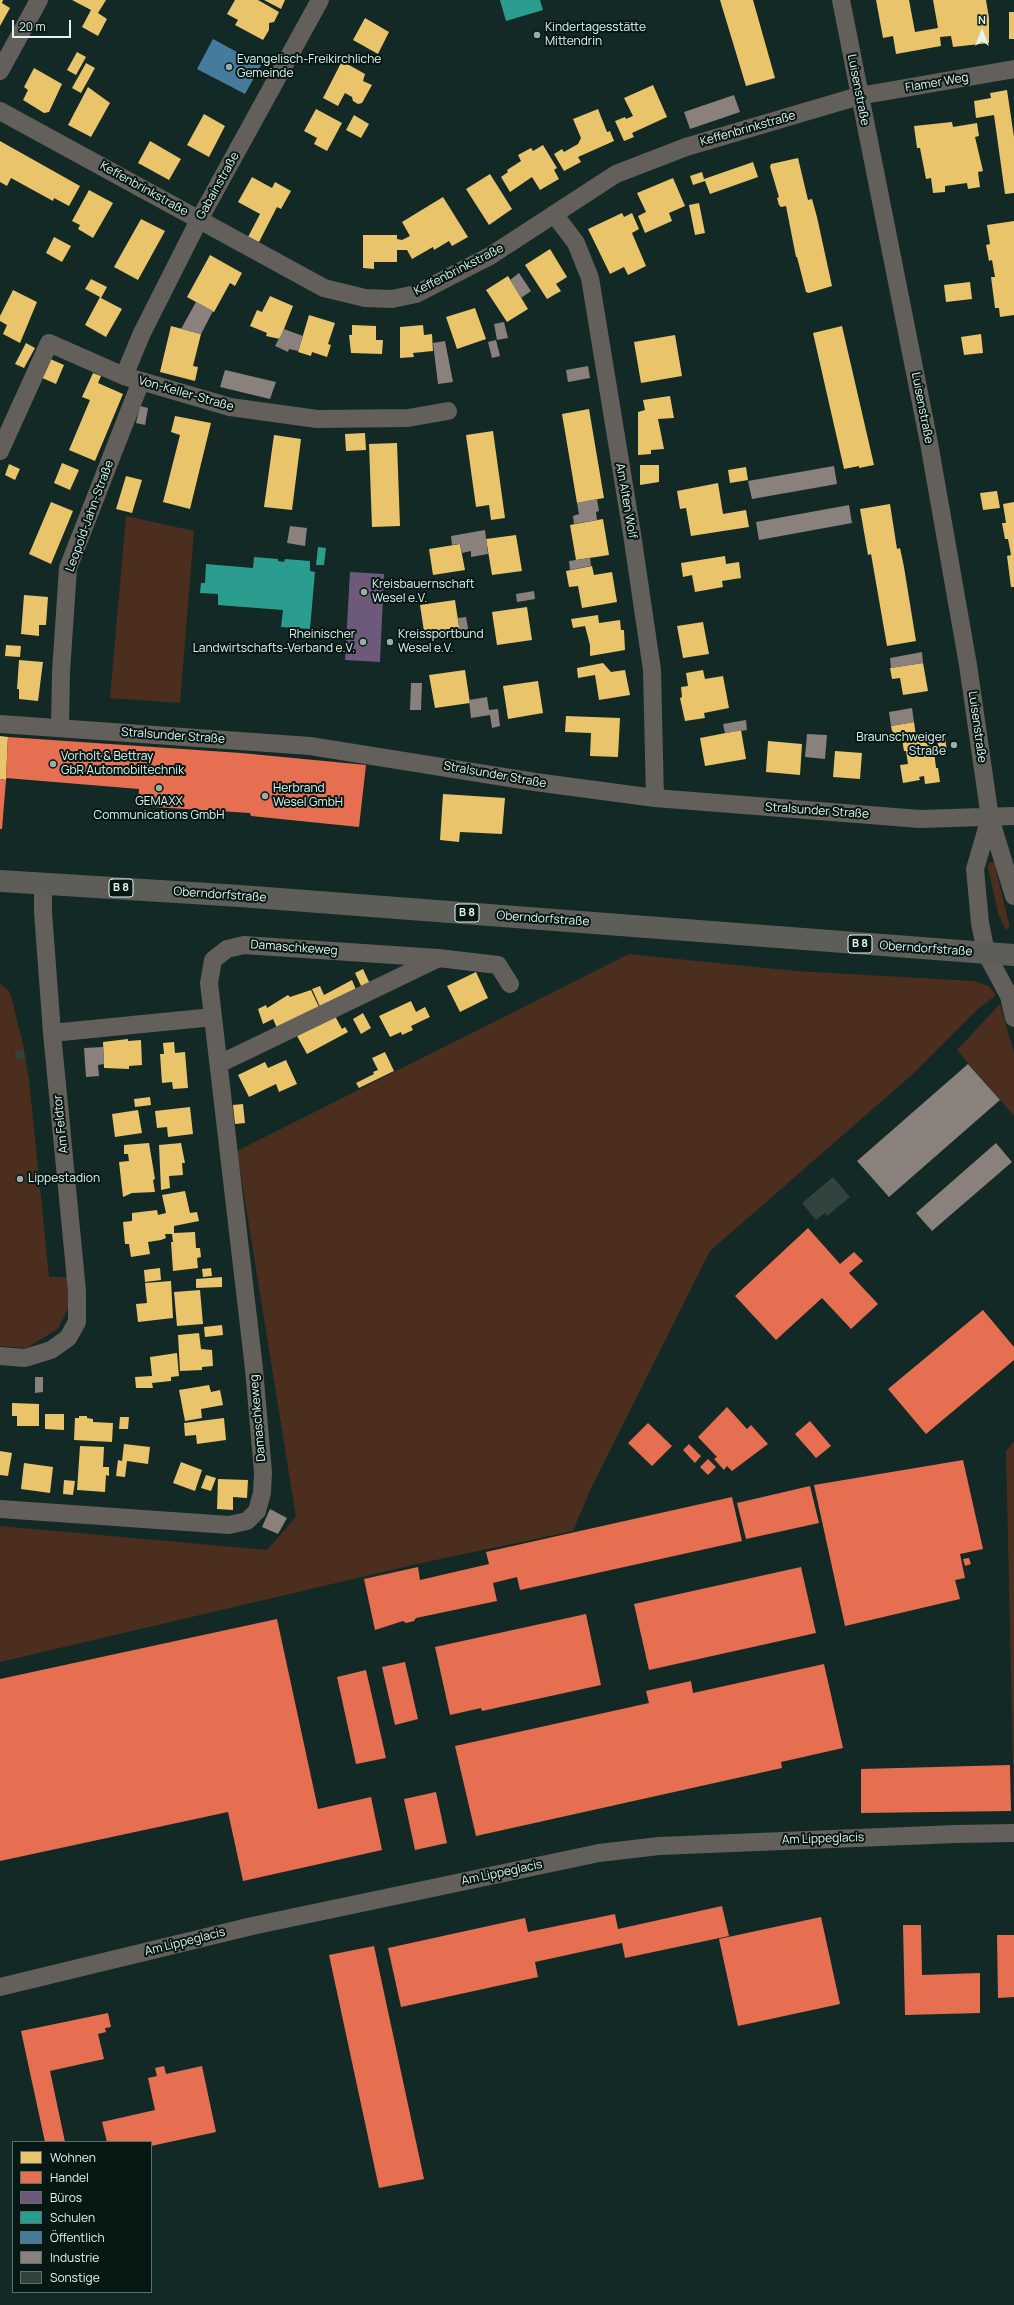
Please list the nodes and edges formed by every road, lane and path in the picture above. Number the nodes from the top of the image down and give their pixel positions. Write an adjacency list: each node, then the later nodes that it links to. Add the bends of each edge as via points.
1 (39, 0): 5 (street)
2 (320, 0): 9 (street, Gabainstraße)
3 (841, 0): 6 (street, Luisenstraße)
4 (1014, 69): 6 (street, Flamer Weg)
5 (0, 71)
6 (859, 96): 8 (street, Keffenbrinkstraße, via 672,152 616,174); 18 (street, Luisenstraße, via 929,443 968,665)
7 (0, 111): 9 (street, Keffenbrinkstraße)
8 (554, 214): 9 (street, Keffenbrinkstraße, via 490,256 416,294 392,299 365,298 324,288); 16 (street, Am Alten Wolf, via 576,243 590,278 652,670)
9 (199, 220): 10 (street, Gabainstraße, via 142,333)
10 (124, 376): 11 (street, Von-Keller-Straße); 13 (street, Von-Keller-Straße, via 49,343)
11 (141, 381): 12 (street, Von-Keller-Straße, via 230,407 317,419 408,418); 15 (street, Leopold-Jahn-Straße, via 68,568)
12 (448, 411)
13 (0, 450)
14 (0, 724): 15 (street, Stralsunder Straße)
15 (60, 728): 16 (street, Stralsunder Straße, via 310,746 535,782)
16 (655, 798): 18 (street, Stralsunder Straße, via 920,818)
17 (1014, 816): 18 (street)
18 (990, 818): 21 (street, Luisenstraße); 22 (street, Luisenstraße, via 975,869 980,923)
19 (0, 881): 20 (main road, Oberndorfstraße / B 8)
20 (43, 883): 22 (main road, Oberndorfstraße / B 8); 28 (street, Am Feldtor)
21 (1014, 896)
22 (986, 953): 23 (main road, Oberndorfstraße / B 8); 27 (street, via 1009,996)
23 (1014, 955)
24 (438, 958): 25 (street, Damaschkeweg, via 498,965); 26 (street, Damaschkeweg, via 244,945 227,949 213,960 209,983); 29 (street)
25 (510, 984)
26 (213, 1017): 28 (street); 29 (street, Damaschkeweg)
27 (1014, 1018)
28 (52, 1033): 30 (street, Am Feldtor, via 77,1291 76,1322 68,1338 51,1350 25,1358)
29 (219, 1064): 31 (street, Damaschkeweg, via 259,1424 262,1493 257,1511 247,1521 229,1525)
30 (0, 1356)
31 (0, 1509)
32 (1014, 1833): 33 (street, Am Lippeglacis, via 659,1846 599,1853 252,1926)
33 (0, 1987)

